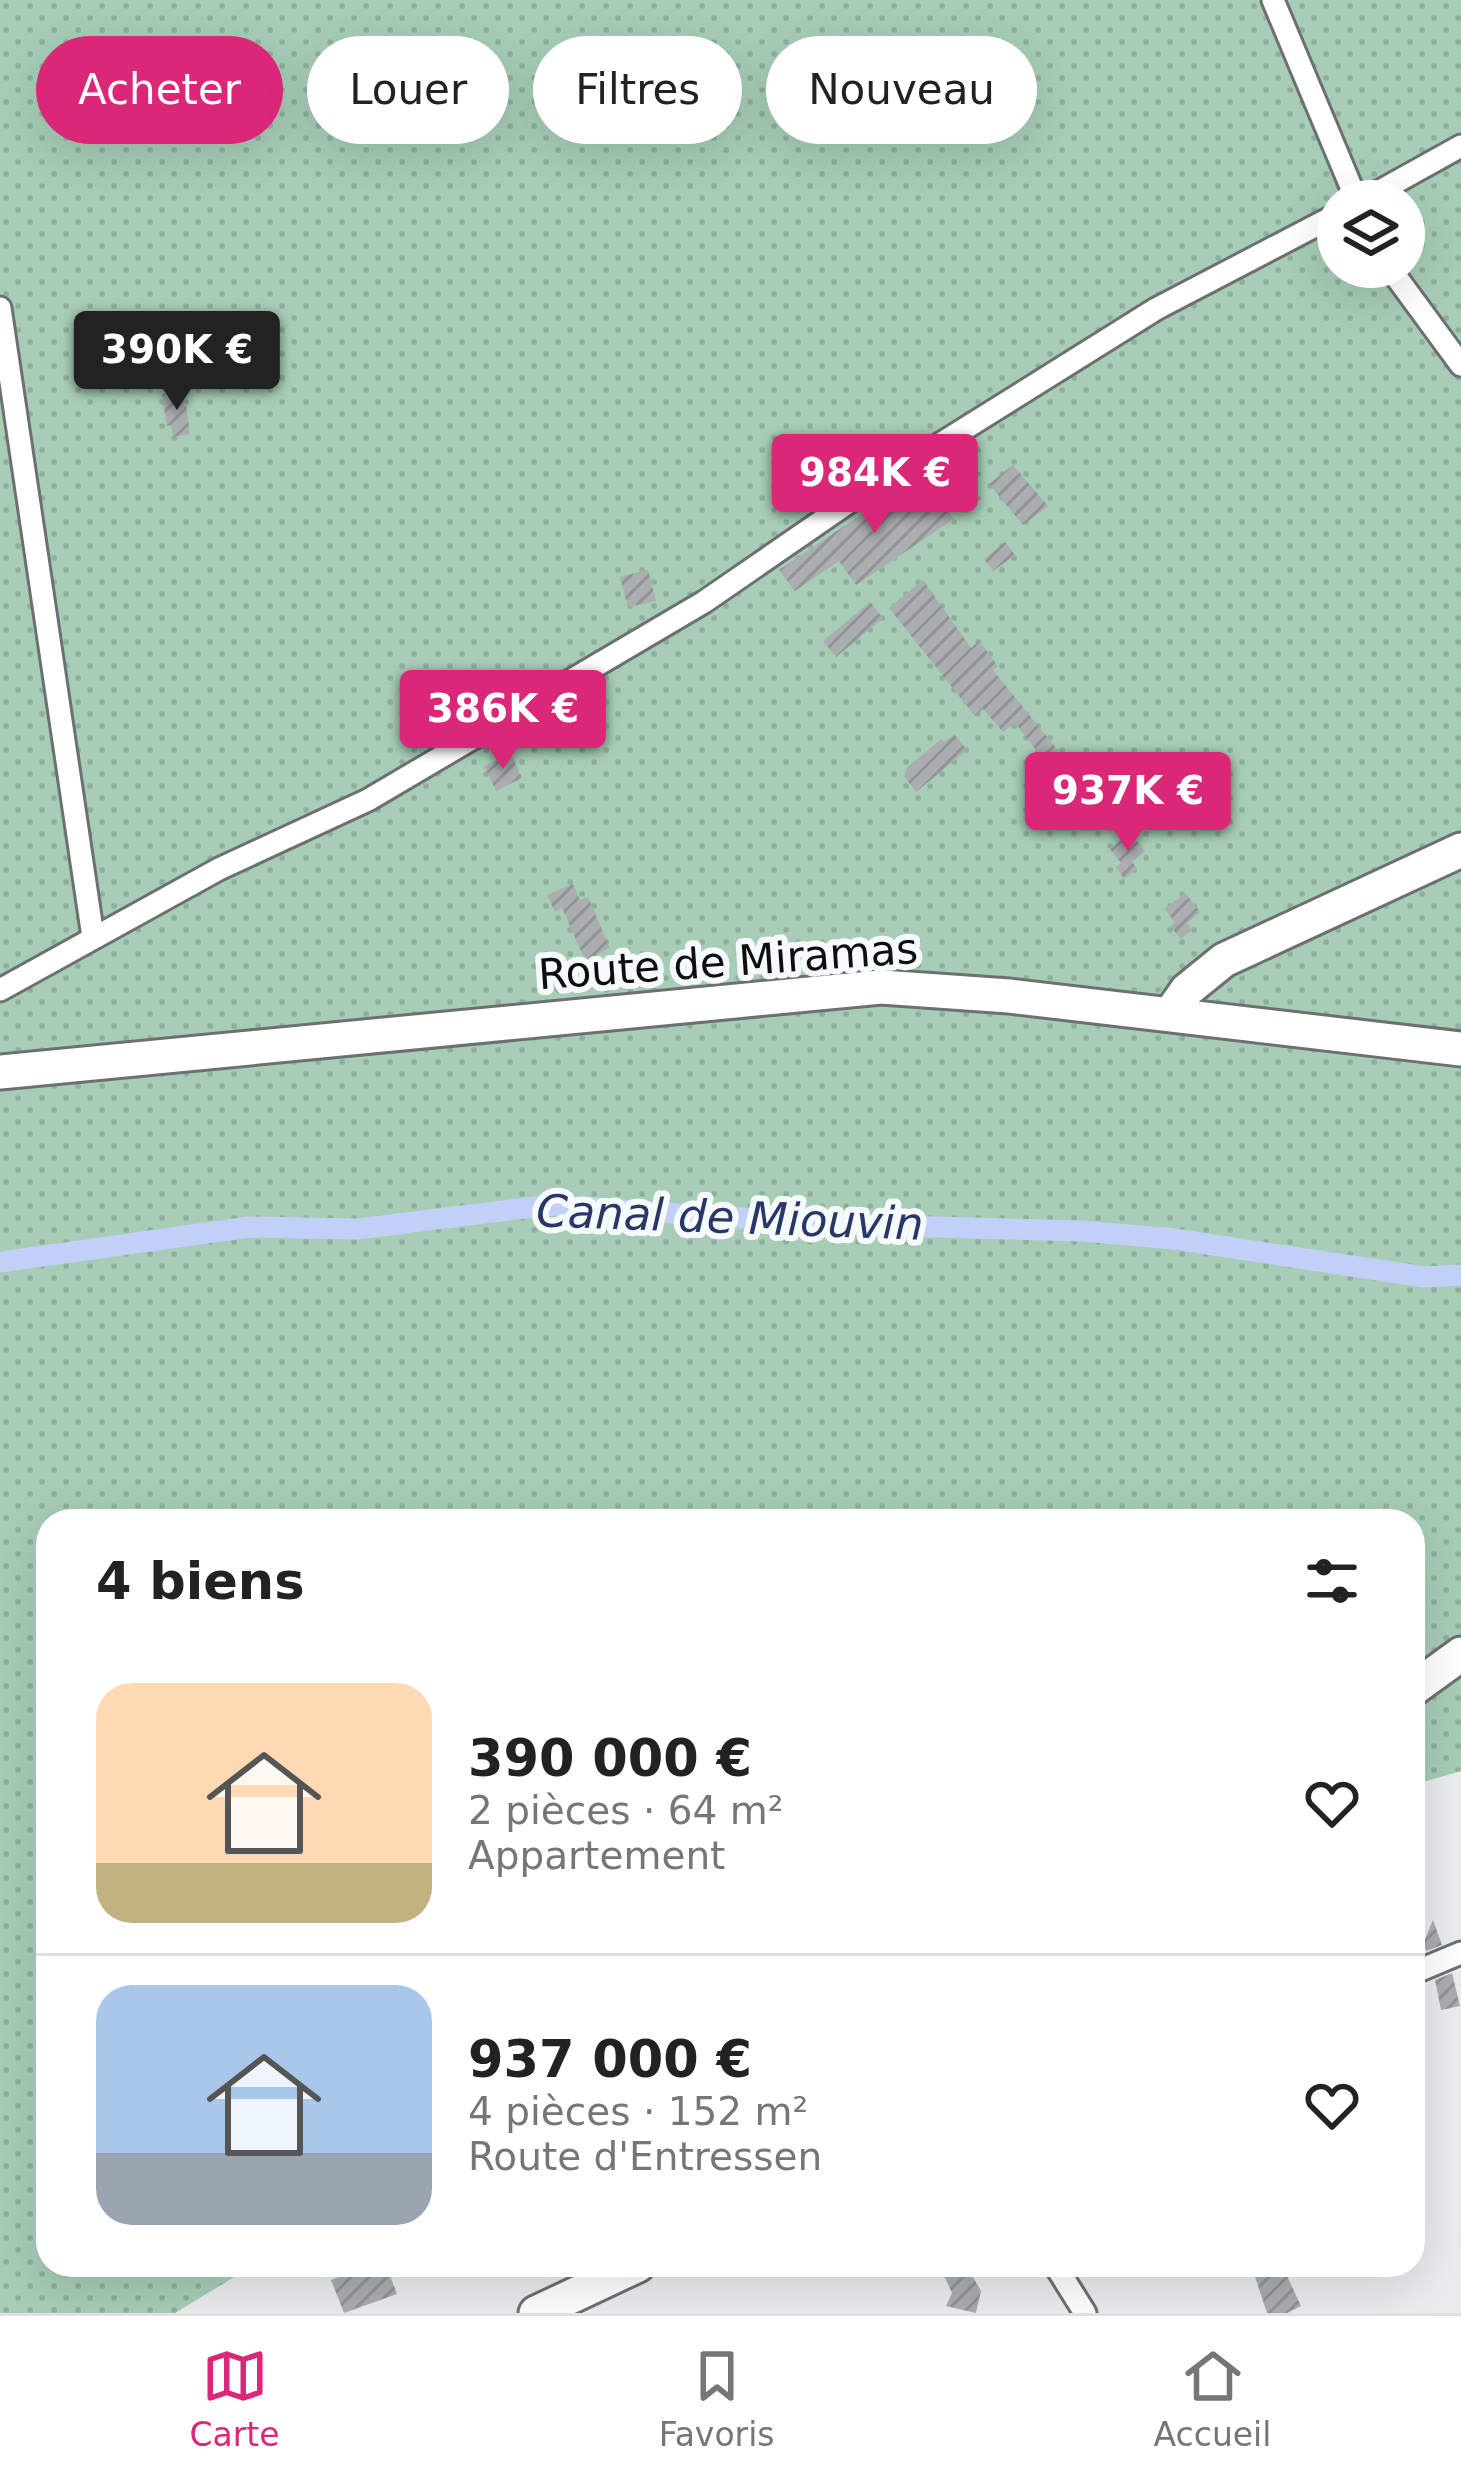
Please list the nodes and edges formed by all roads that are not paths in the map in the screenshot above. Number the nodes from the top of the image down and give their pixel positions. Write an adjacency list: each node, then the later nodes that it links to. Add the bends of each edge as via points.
1 (1273, 0): 3 (street)
2 (1461, 146): 4 (street)
3 (1350, 180)
4 (1398, 180)
5 (1317, 225): 10 (street, via 1156,308 704,602 368,800)
6 (1404, 288): 8 (street)
7 (0, 308): 10 (street)
8 (1461, 365)
9 (1461, 850): 12 (main road, via 1224,960)
10 (93, 937): 11 (street)
11 (0, 990)
12 (1170, 1014): 13 (main road, Route de Miramas); 14 (main road, Route de Miramas, via 881,987)
13 (1461, 1049)
14 (0, 1072)
15 (1461, 1654): 16 (main road)
16 (1425, 1680)
17 (1461, 1953): 18 (street)
18 (1425, 1968)
19 (612, 2277): 21 (main road)
20 (1062, 2277): 22 (street)
21 (536, 2313)
22 (1085, 2313)

